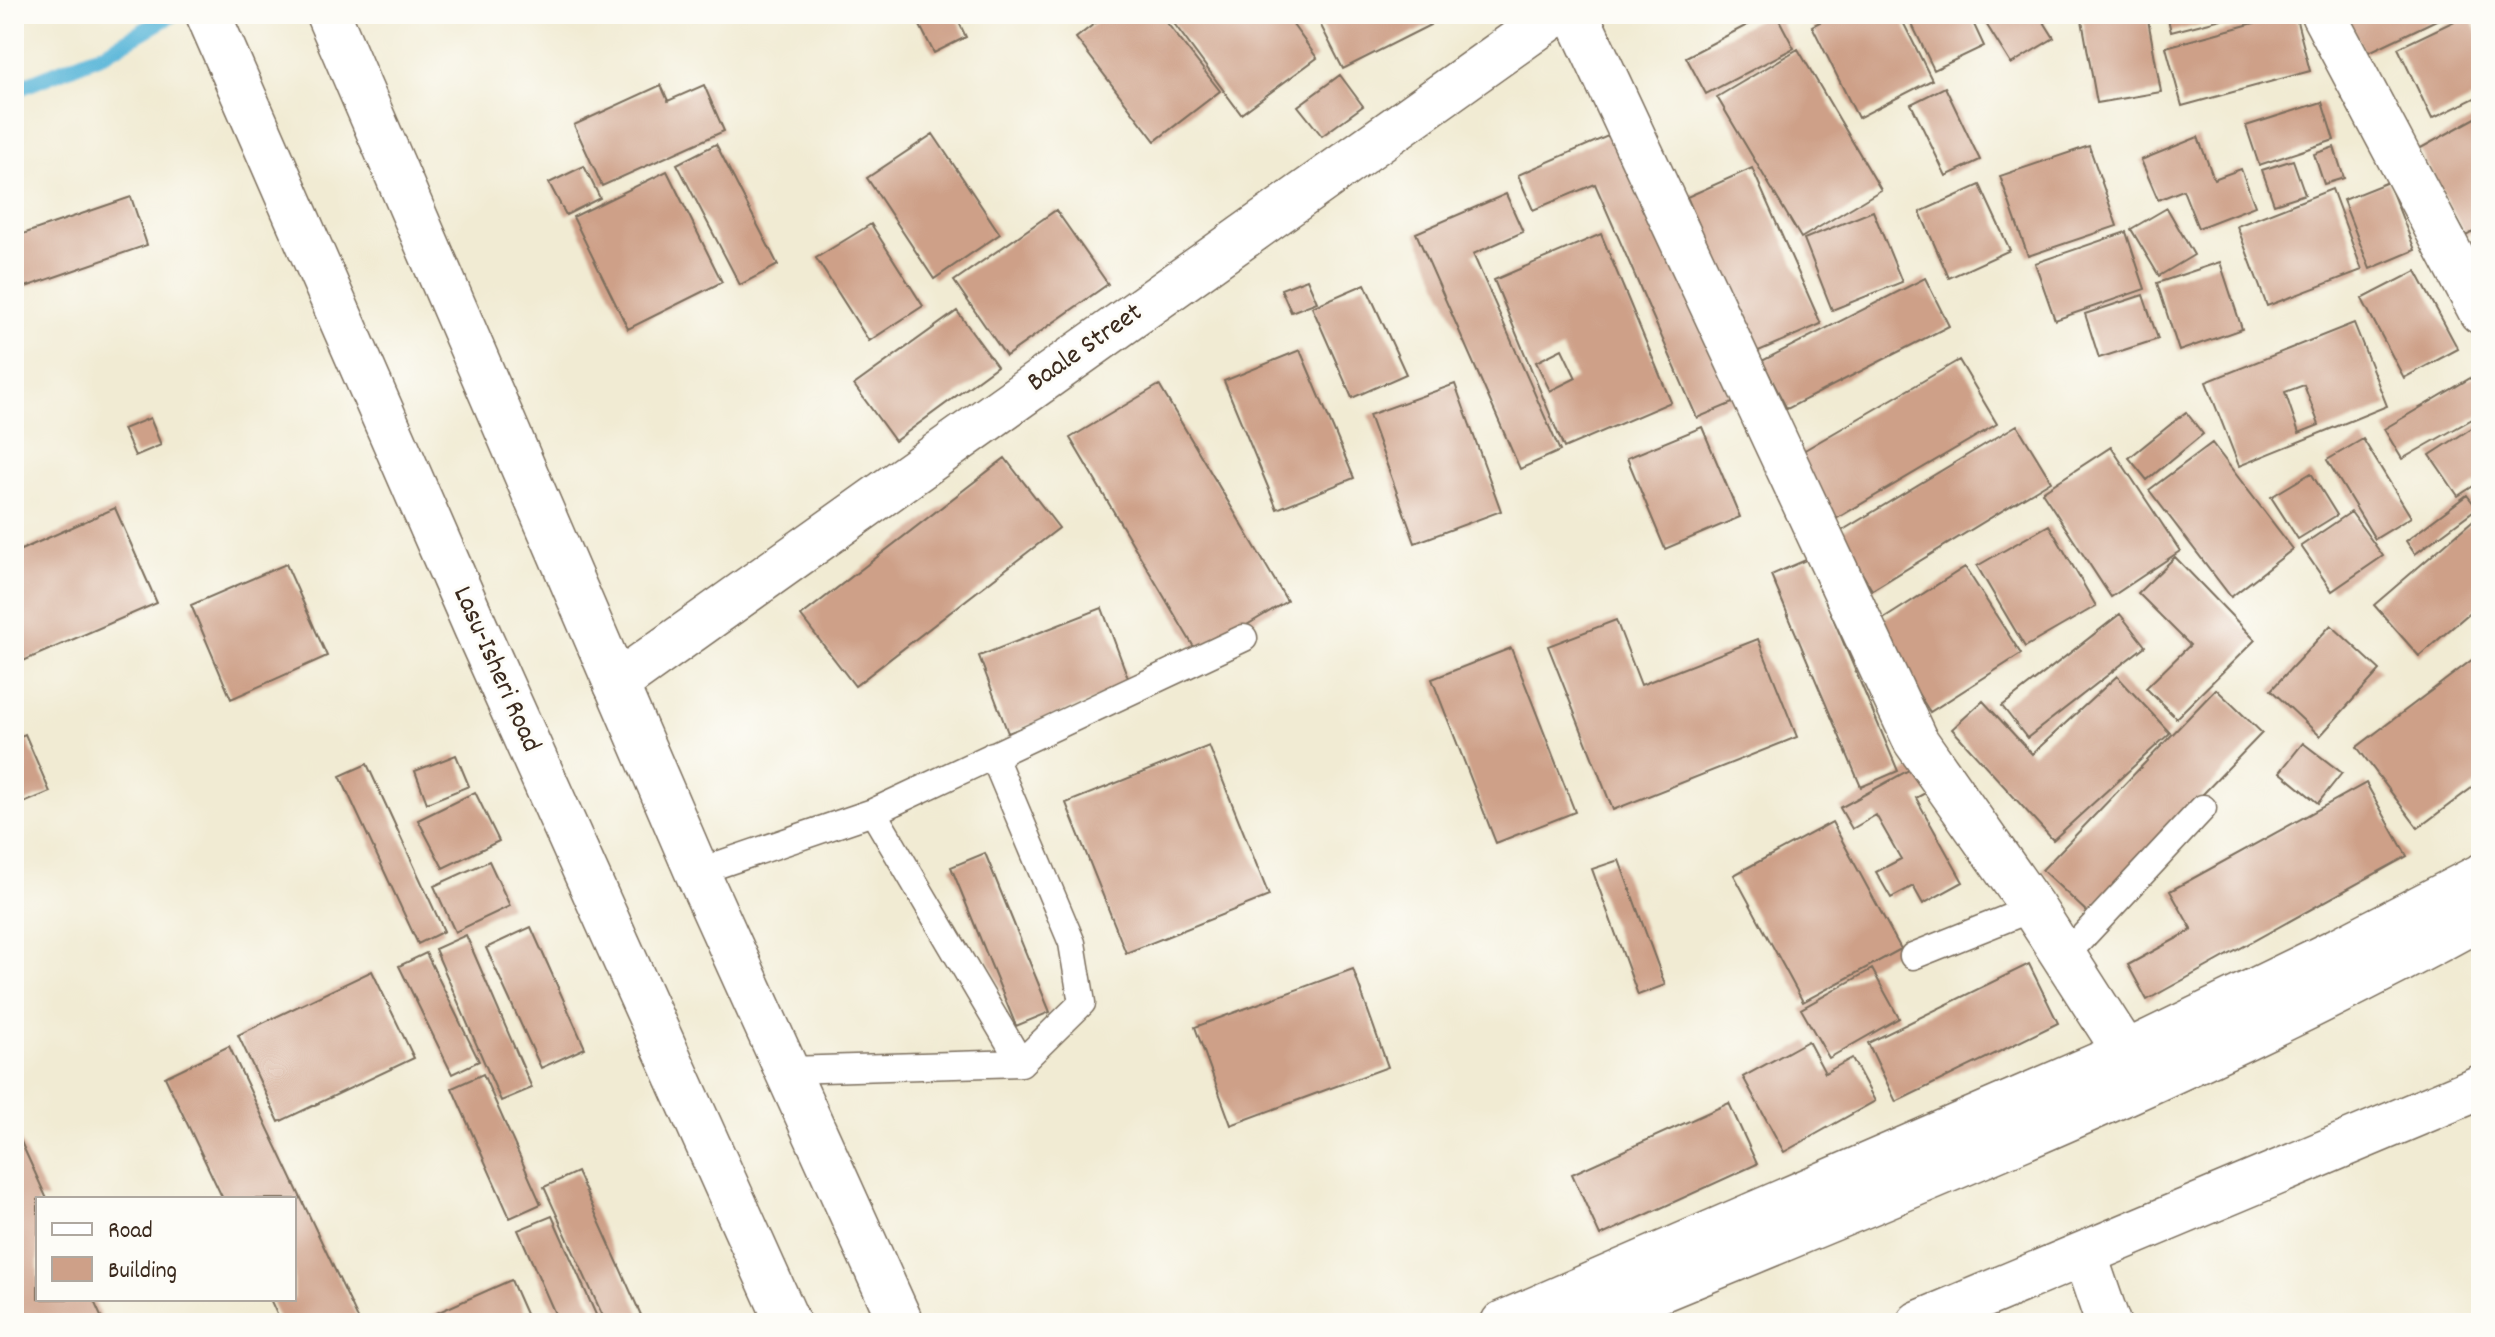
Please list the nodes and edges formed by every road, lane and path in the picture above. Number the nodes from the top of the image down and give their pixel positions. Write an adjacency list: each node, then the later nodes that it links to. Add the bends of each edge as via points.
1 (328, 14): 8 (street)
2 (1556, 14): 8 (street, Baale Street)
3 (1576, 14): 14 (street, via 1915,740)
4 (2323, 14): 6 (street)
5 (210, 19): 23 (street, Lasu-Isheri Road)
6 (2481, 312)
7 (1244, 638): 9 (lane)
8 (616, 684): 12 (street)
9 (993, 755): 11 (lane); 19 (lane, via 1072,943 1082,1003)
10 (2203, 808): 17 (lane)
11 (873, 812): 12 (lane); 19 (lane)
12 (697, 872): 20 (street)
13 (2481, 876): 18 (street)
14 (2033, 908): 16 (lane); 17 (street)
15 (2481, 917): 26 (street, via 2368,980 2147,1082)
16 (1913, 956)
17 (2064, 957): 18 (street)
18 (2126, 1053): 25 (street)
19 (1021, 1063): 20 (lane)
20 (788, 1070): 24 (street)
21 (2481, 1087): 22 (street)
22 (2085, 1256): 27 (street); 28 (street)
23 (788, 1323)
24 (901, 1323)
25 (1503, 1323)
26 (1580, 1323)
27 (1919, 1323)
28 (2108, 1323)

